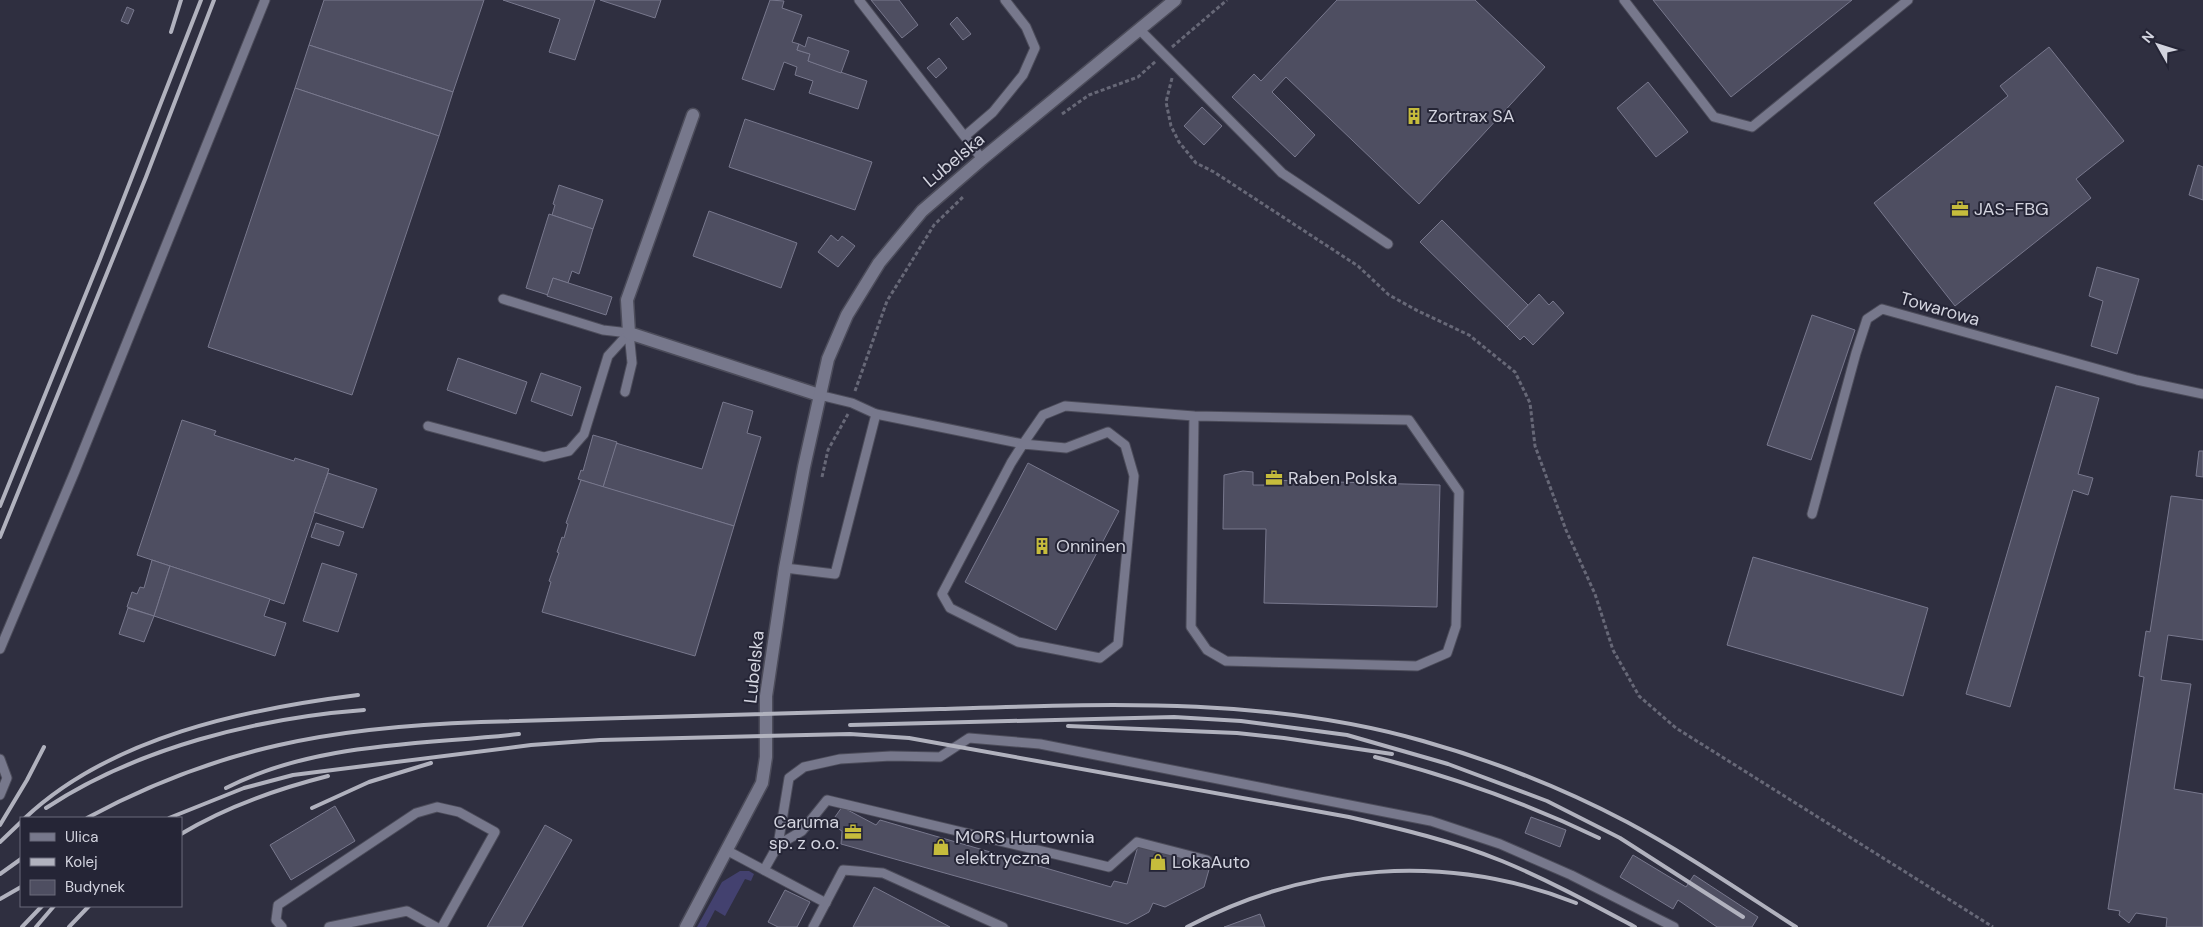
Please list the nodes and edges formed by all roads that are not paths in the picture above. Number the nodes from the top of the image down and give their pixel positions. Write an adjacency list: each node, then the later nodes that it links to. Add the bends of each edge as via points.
1 (265, 0): 23 (lane)
2 (859, 0): 9 (lane)
3 (1005, 0): 9 (lane, via 1026,27 1035,48 1024,75 993,112)
4 (1174, 0): 7 (street, Lubelska)
5 (1624, 0): 6 (lane, via 1714,117 1752,127)
6 (1908, 0)
7 (1139, 30): 10 (street, Lubelska); 11 (lane, via 1282,173)
8 (693, 115): 13 (street, via 627,300)
9 (965, 136): 10 (lane)
10 (982, 159): 16 (street, Lubelska, via 922,211 879,263 833,343)
11 (1388, 244)
12 (503, 299): 13 (lane, via 603,330)
13 (629, 333): 14 (lane, via 632,364); 16 (street); 19 (lane, via 608,356 584,434 569,451 544,457)
14 (625, 392)
15 (2203, 394): 21 (lane, Towarowa, via 2136,380 1882,309 1867,319)
16 (819, 395): 17 (lane, via 852,403); 22 (street, Lubelska)
17 (876, 414): 20 (lane); 22 (lane, via 835,574)
18 (1194, 416): 18 (lane, via 1409,420 1459,492 1456,626 1447,653 1417,666 1226,661 1207,650 1191,627); 20 (lane, via 1064,406 1043,415)
19 (428, 426)
20 (1023, 444): 20 (lane, via 942,594 950,608 1018,642 1100,658 1118,644 1134,476 1125,445 1108,432 1066,448)
21 (1812, 514)
22 (785, 568): 27 (street, Lubelska, via 768,672 766,757 762,783)
23 (0, 649)
24 (0, 759): 25 (lane, via 6,778)
25 (0, 795)
26 (778, 845): 28 (lane, via 802,831 827,800 1109,867 1137,842); 29 (lane); 38 (lane, via 789,778 804,767 840,759 940,757 969,738 1040,744 1431,820 1518,851)
27 (728, 851): 29 (lane); 35 (street, Lubelska)
28 (1207, 860)
29 (764, 870): 30 (lane)
30 (826, 903): 36 (lane); 37 (lane, via 843,870 883,873)
31 (282, 927): 34 (lane, via 276,920 278,905 416,813 437,807 459,812 495,832)
32 (329, 927): 33 (lane, via 407,911)
33 (436, 927)
34 (442, 927)
35 (686, 927)
36 (813, 927)
37 (1003, 927)
38 (1674, 927)

